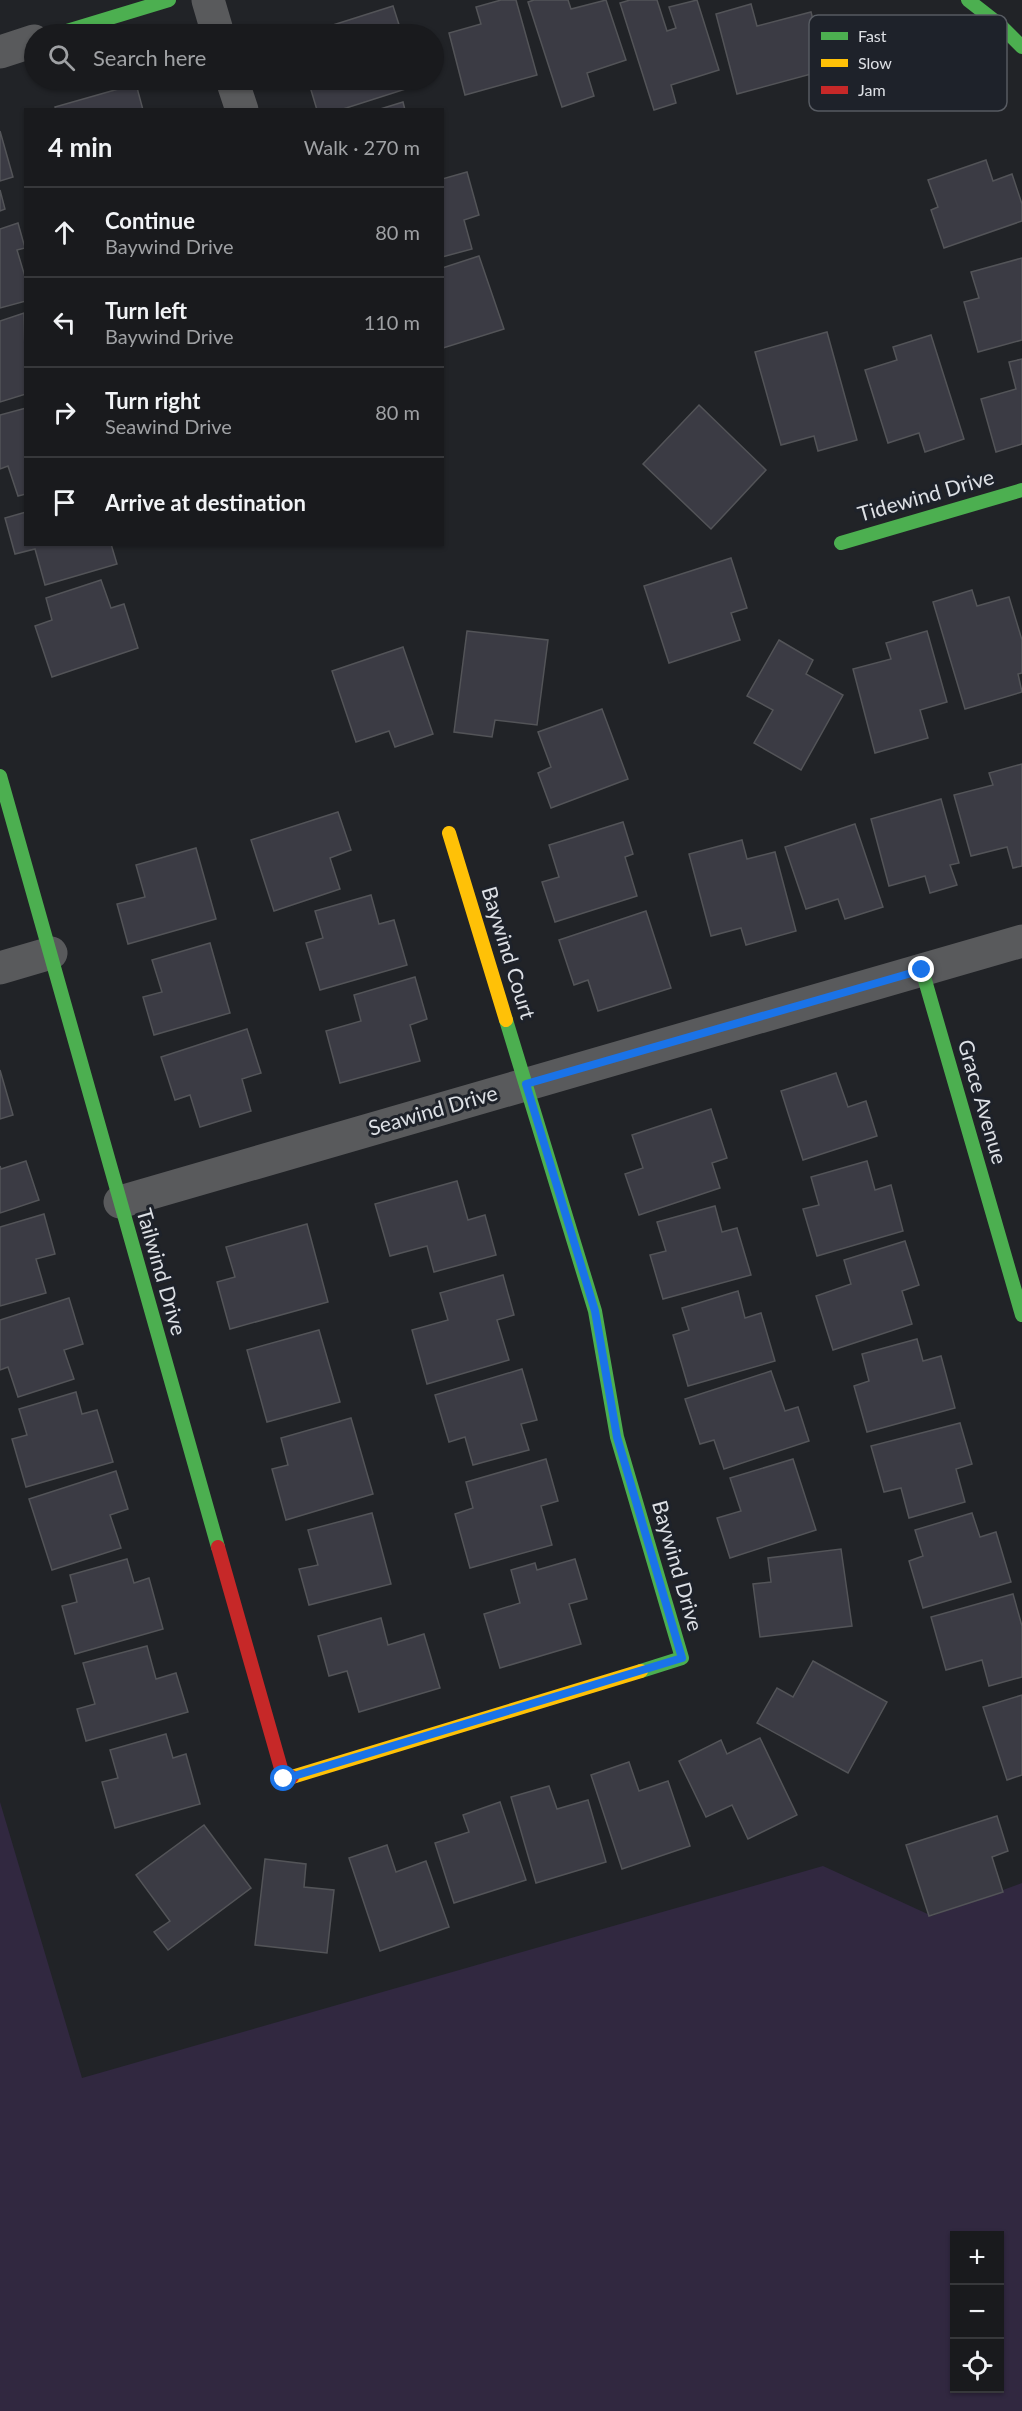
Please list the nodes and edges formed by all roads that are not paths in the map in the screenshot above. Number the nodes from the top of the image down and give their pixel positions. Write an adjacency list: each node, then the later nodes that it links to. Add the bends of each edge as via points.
1 (169, 0): 5 (street)
2 (208, 0): 6 (street)
3 (968, 0): 4 (street)
4 (987, 15)
5 (90, 24)
6 (215, 24)
7 (1007, 32): 9 (street)
8 (24, 44): 10 (street)
9 (1022, 47)
10 (0, 52)
11 (235, 90): 12 (street)
12 (241, 108)
13 (1022, 490): 14 (street, Tidewind Drive)
14 (841, 543)
15 (0, 776): 18 (street, Tailwind Drive)
16 (449, 833): 21 (street, Baywind Court)
17 (1022, 941): 20 (street, Seawind Drive)
18 (51, 953): 19 (street); 22 (street, Tailwind Drive)
19 (0, 968)
20 (922, 970): 21 (street, Seawind Drive); 23 (street, Grace Avenue)
21 (526, 1084): 22 (street, Seawind Drive); 24 (street, Baywind Drive, via 595,1311 617,1437 682,1658)
22 (120, 1202): 24 (street, Tailwind Drive)
23 (1022, 1315)
24 (284, 1779)

